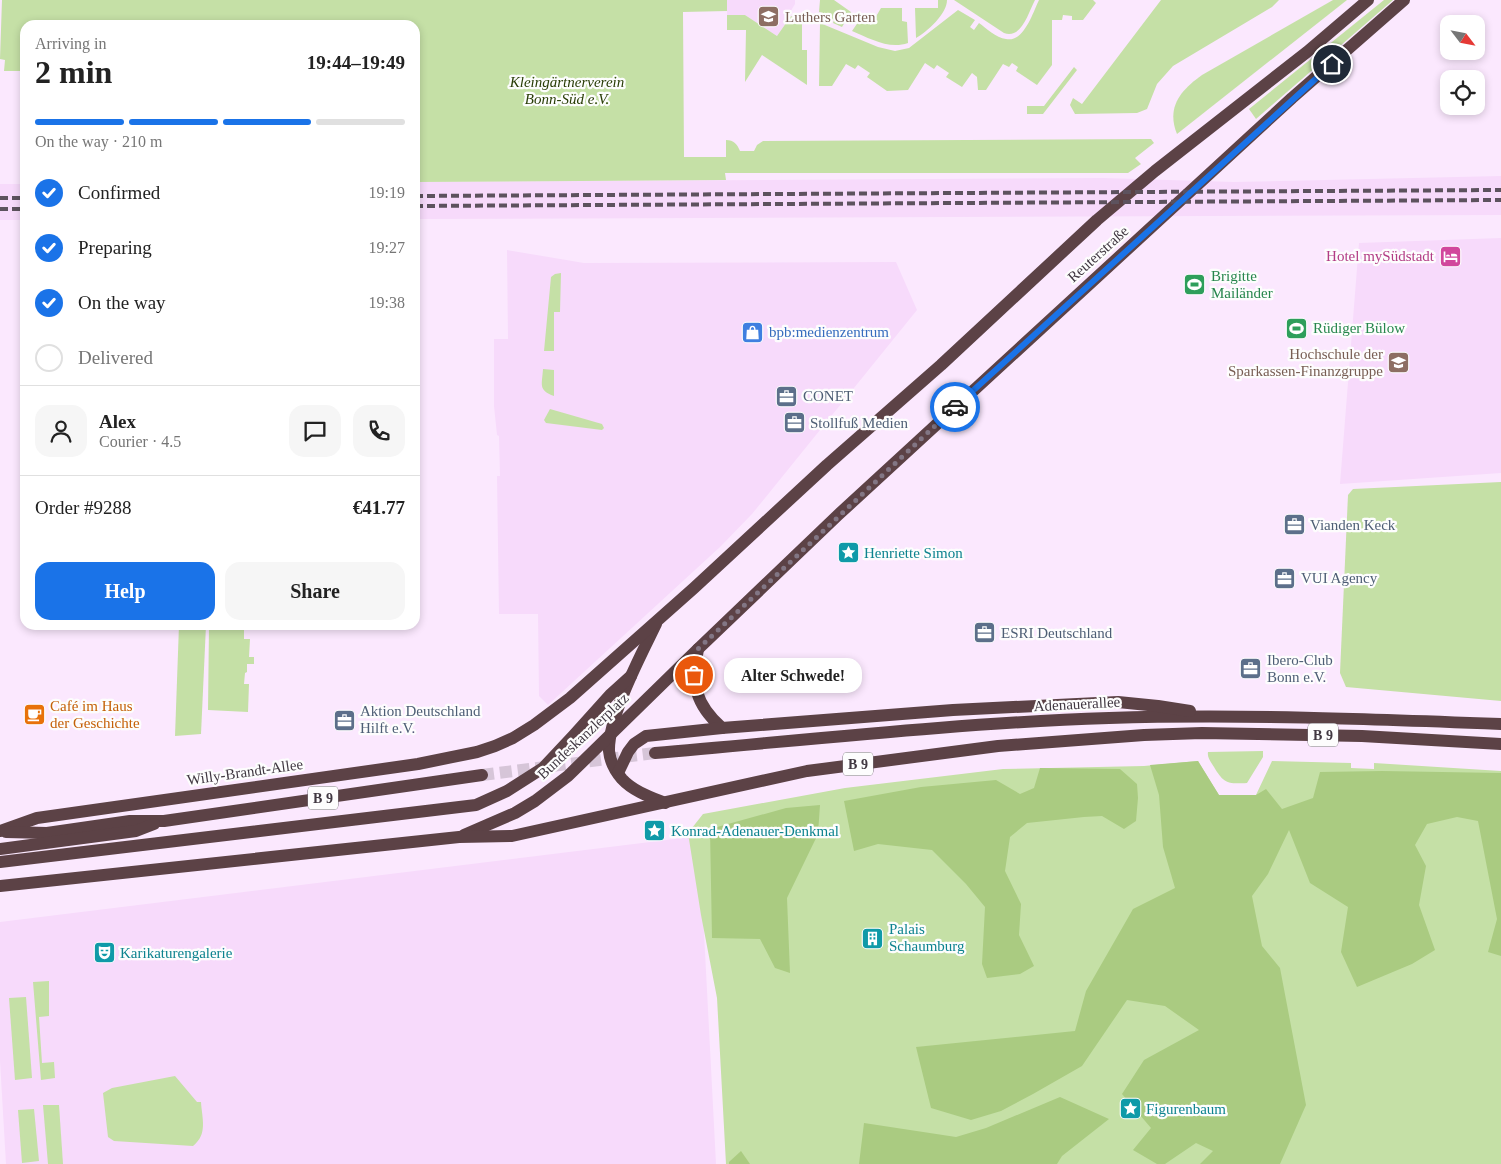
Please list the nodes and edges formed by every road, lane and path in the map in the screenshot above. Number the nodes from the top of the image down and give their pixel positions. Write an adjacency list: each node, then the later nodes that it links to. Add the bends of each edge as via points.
1 (1368, 0): 4 (main road, Reuterstraße, via 1097,220)
2 (1404, 0): 3 (main road, Reuterstraße, via 1003,362)
3 (818, 536): 5 (main road, Bundeskanzlerplatz)
4 (660, 618): 6 (main road); 17 (main road, Willy-Brandt-Allee, via 553,712 495,746 418,764 37,818)
5 (698, 649): 9 (main road, via 694,675 698,698); 10 (main road, Bundeskanzlerplatz)
6 (632, 676): 10 (main road); 20 (main road, via 610,695 543,768 508,792 476,805)
7 (1214, 717): 8 (main road, Adenauerallee / B 9); 9 (main road, via 1181,709 1118,702 953,710); 12 (main road, Adenauerallee / B 9, via 1107,718 956,727)
8 (1501, 724)
9 (722, 728): 13 (main road, via 646,736 634,744)
10 (611, 733): 13 (main road, via 610,756); 18 (main road, Bundeskanzlerplatz, via 568,776 535,801)
11 (1501, 744): 15 (main road, B 9, via 1362,736 1144,735 988,747 807,771)
12 (655, 753)
13 (618, 773): 15 (main road, via 633,788)
14 (482, 775): 16 (main road, Willy-Brandt-Allee / B 9)
15 (665, 803): 18 (main road, B 9, via 512,836)
16 (164, 821): 17 (main road, Willy-Brandt-Allee / B 9, via 130,820 47,833); 19 (main road, via 136,831)
17 (0, 831)
18 (459, 837): 21 (main road, B 9)
19 (0, 849)
20 (0, 862)
21 (0, 886)

